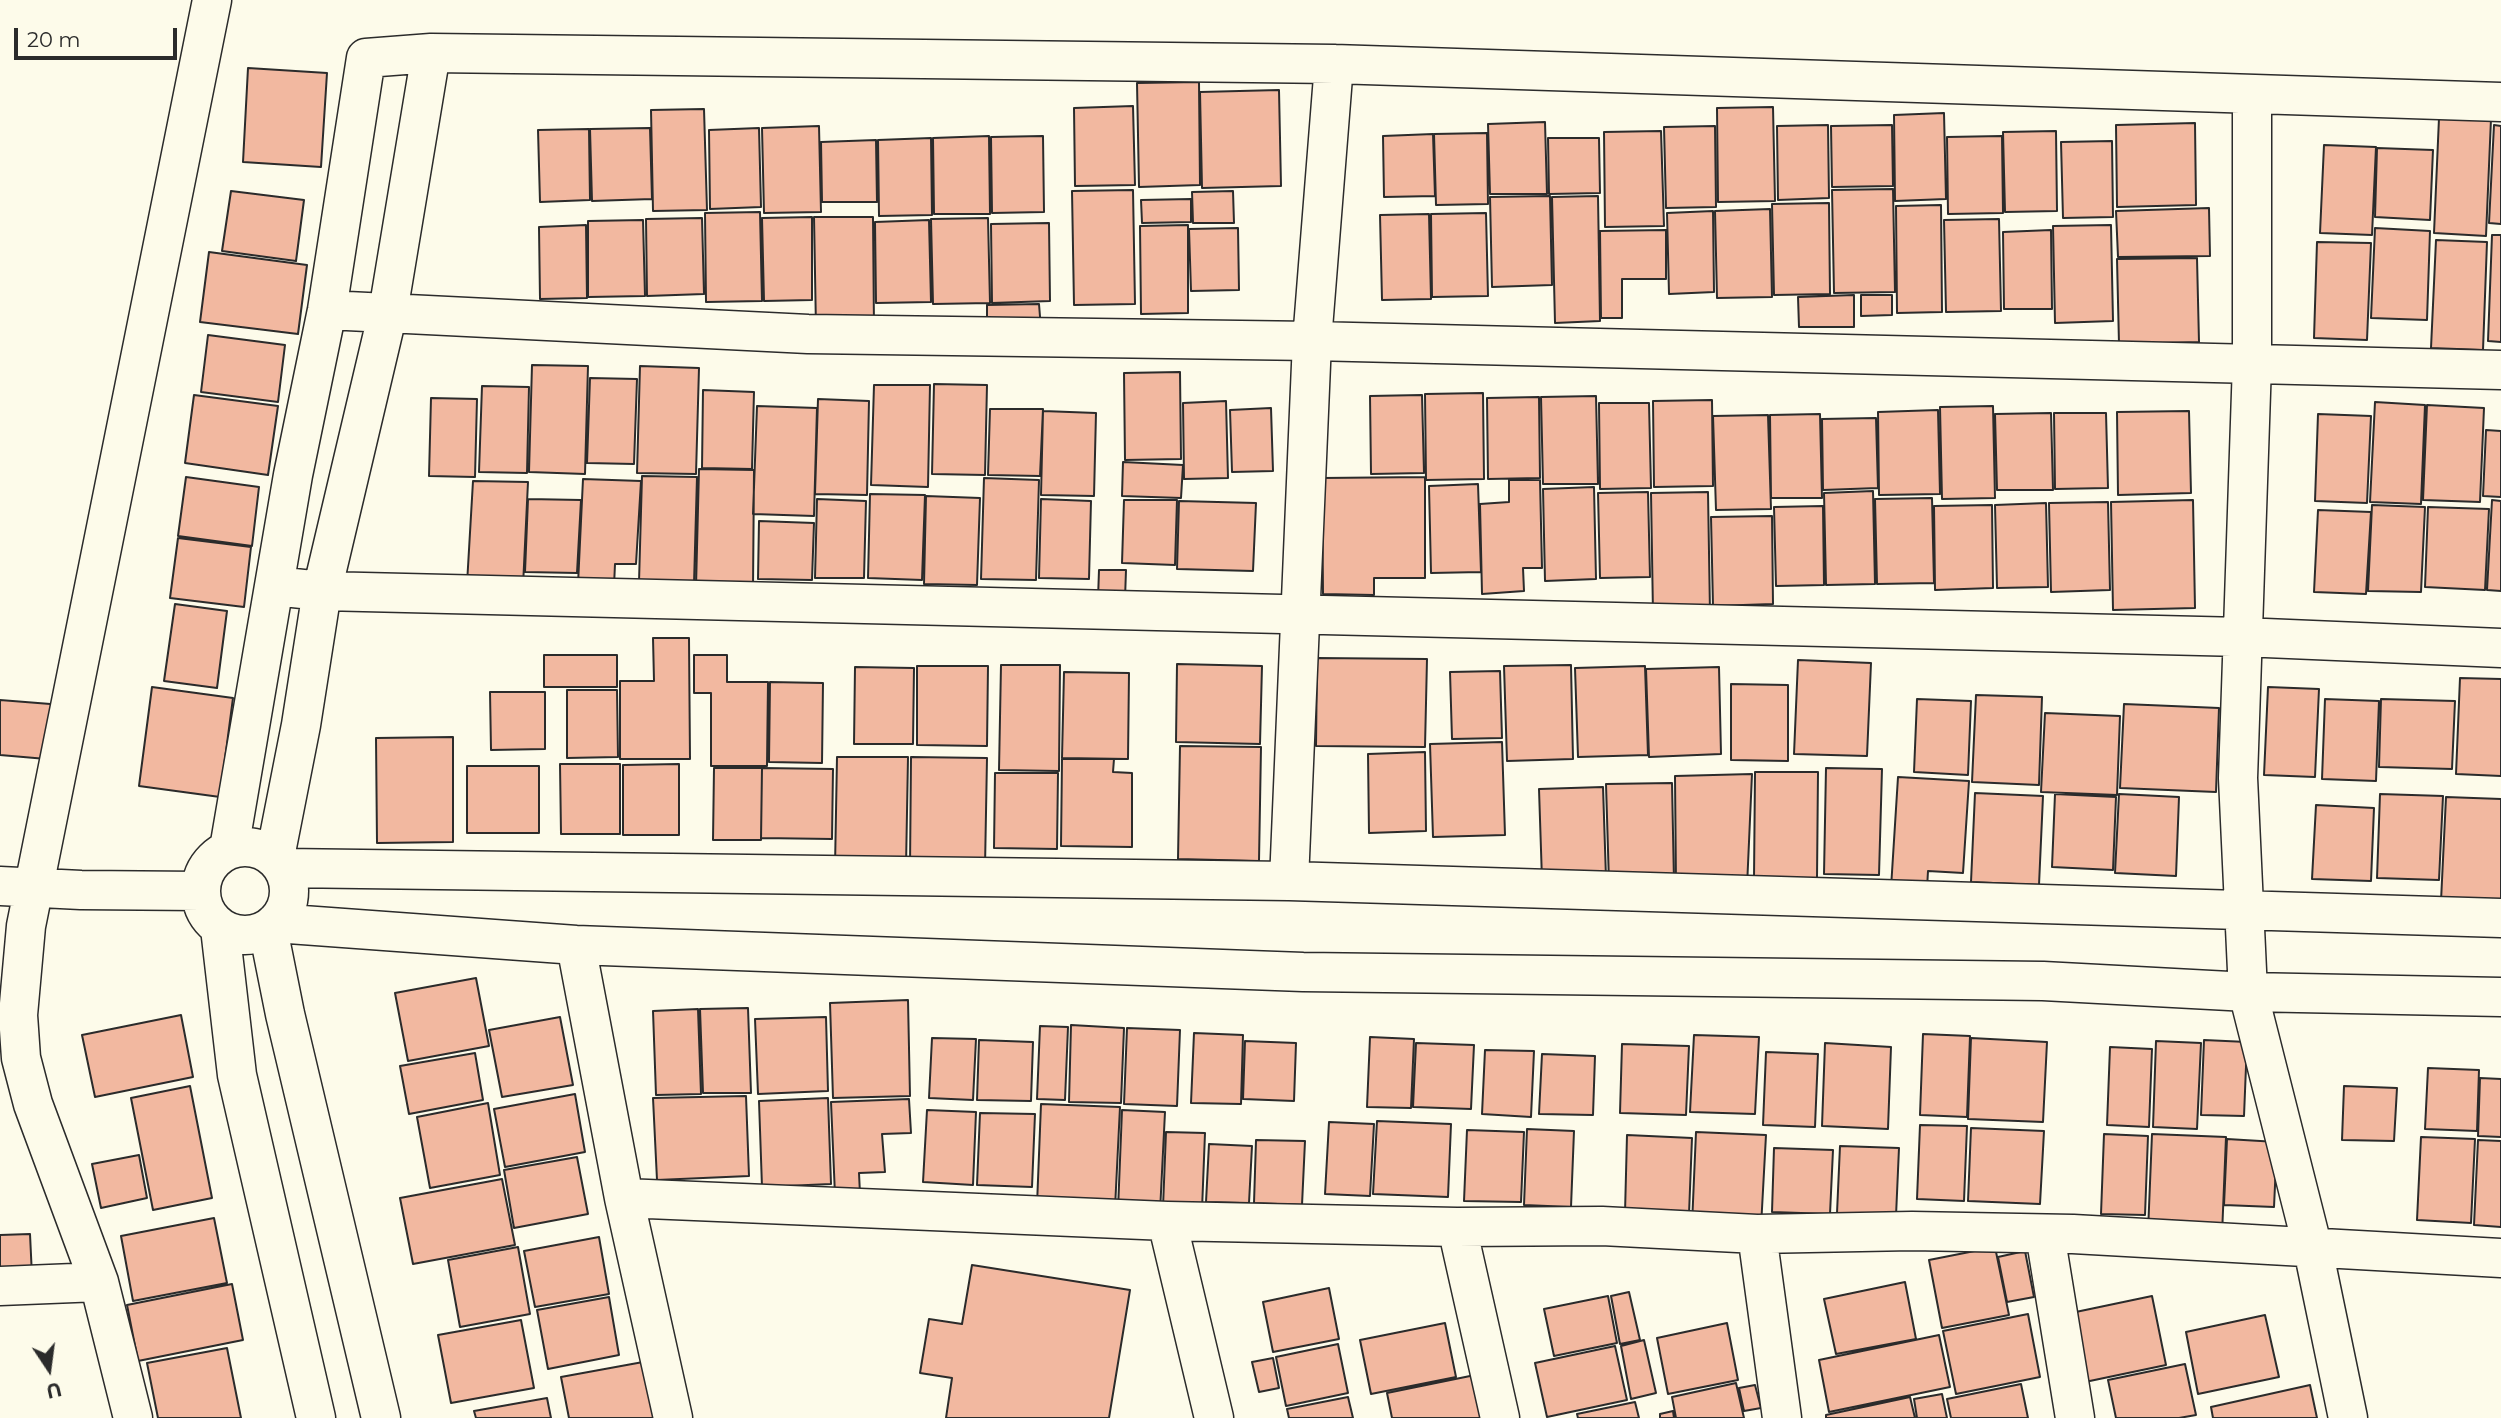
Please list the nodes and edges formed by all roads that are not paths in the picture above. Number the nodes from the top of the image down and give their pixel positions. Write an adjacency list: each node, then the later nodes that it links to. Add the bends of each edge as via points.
1 (212, 0): 21 (street)
2 (430, 53): 3 (street); 6 (street, via 364,60); 7 (street)
3 (1334, 64): 4 (street); 8 (street)
4 (2252, 96): 5 (street); 9 (street)
5 (2501, 102)
6 (327, 310): 7 (street); 11 (street)
7 (388, 312): 8 (street, via 808,334); 12 (street)
8 (1312, 341): 9 (street); 15 (street)
9 (2252, 363): 10 (street); 16 (street)
10 (2501, 370)
11 (293, 475): 12 (street); 13 (street)
12 (346, 481): 14 (street)
13 (274, 586): 14 (street); 18 (street)
14 (322, 591): 15 (street); 19 (street)
15 (1300, 614): 16 (street); 20 (street)
16 (2242, 638): 17 (street); 23 (street, via 2238,778)
17 (2501, 648)
18 (229, 849): 19 (street, via 261,849); 22 (street, via 208,866)
19 (279, 862): 20 (street); 25 (street, via 289,897 285,911)
20 (1289, 881): 23 (street)
21 (17, 887): 22 (street); 37 (street, via 21,1058 33,1104)
22 (200, 891): 26 (street, via 209,918)
23 (2242, 912): 24 (street); 28 (street)
24 (2501, 918)
25 (272, 926): 26 (street, via 252,935); 27 (street); 41 (street, via 285,1014)
26 (220, 928): 40 (street, via 237,1075)
27 (576, 945): 28 (street, via 1303,972 2043,981); 30 (street)
28 (2248, 992): 29 (street); 35 (street)
29 (2501, 996)
30 (624, 1198): 31 (street); 42 (street)
31 (1167, 1221): 32 (street); 43 (street)
32 (1457, 1227): 33 (street, via 1602,1226); 44 (street)
33 (1757, 1234): 34 (street); 45 (street)
34 (2045, 1234): 35 (street); 46 (street)
35 (2313, 1249): 36 (street); 47 (street)
36 (2501, 1258)
37 (99, 1282): 38 (street); 39 (street)
38 (0, 1286)
39 (133, 1418)
40 (316, 1418)
41 (381, 1418)
42 (673, 1418)
43 (1214, 1418)
44 (1500, 1418)
45 (1782, 1418)
46 (2075, 1418)
47 (2347, 1418)

